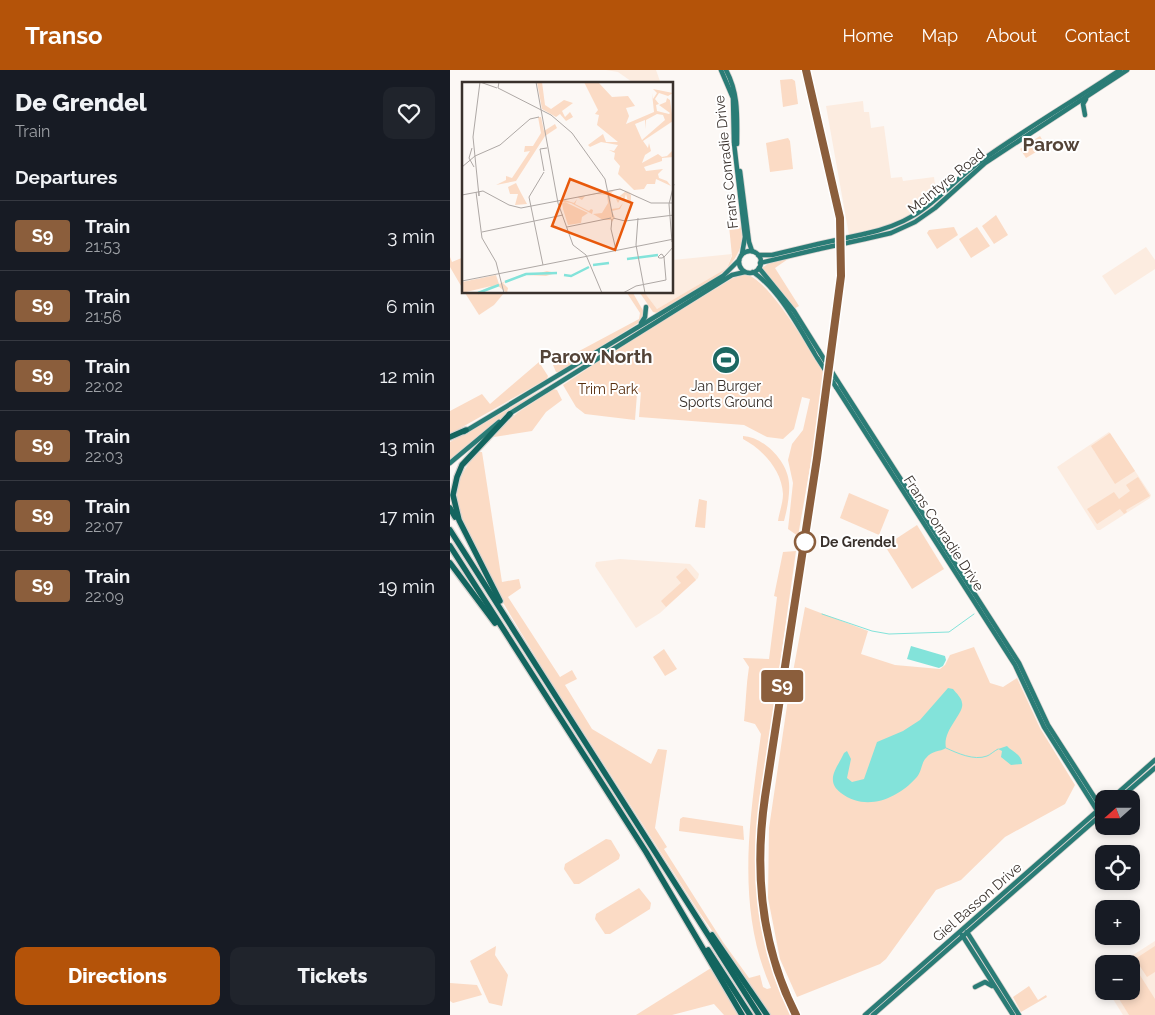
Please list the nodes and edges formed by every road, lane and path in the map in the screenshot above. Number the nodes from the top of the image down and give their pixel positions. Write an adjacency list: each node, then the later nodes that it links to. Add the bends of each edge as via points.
1 (722, 70): 10 (main road, Frans Conradie Drive, via 733,98 734,143 745,237)
2 (726, 70): 9 (main road, Frans Conradie Drive, via 736,100 737,143 748,242)
3 (1120, 70): 7 (main road, McIntyre Road, via 984,159 919,214)
4 (1127, 70): 5 (main road, McIntyre Road)
5 (1090, 94): 6 (main road, via 1083,104); 7 (main road, McIntyre Road, via 984,163 915,222 891,233)
6 (1085, 115)
7 (864, 237): 8 (main road, McIntyre Road, bridge)
8 (819, 247): 11 (main road, McIntyre Road); 13 (main road, McIntyre Road)
9 (752, 251): 10 (main road); 11 (main road)
10 (742, 254): 12 (main road)
11 (758, 255): 13 (main road)
12 (739, 260): 14 (main road, via 740,267); 17 (main road, via 723,276)
13 (760, 265): 15 (main road); 33 (main road, Frans Conradie Drive, bridge, via 794,312 1019,663 1048,725)
14 (746, 272): 15 (main road); 18 (main road, via 732,275)
15 (753, 272): 34 (main road, Frans Conradie Drive, bridge, via 786,310 818,358 1015,665 1044,728)
16 (646, 307): 17 (main road, via 644,319)
17 (637, 327): 19 (main road)
18 (510, 414): 21 (main road); 26 (highway, via 462,466 454,488 456,513)
19 (466, 430): 20 (highway)
20 (450, 438)
21 (450, 462)
22 (450, 508): 26 (highway)
23 (450, 530): 27 (highway)
24 (450, 546): 28 (highway)
25 (450, 564): 28 (highway)
26 (481, 565): 27 (highway)
27 (533, 659): 37 (highway)
28 (523, 660): 36 (highway)
29 (1155, 760): 31 (main road)
30 (1155, 768): 32 (main road)
31 (1121, 790)
32 (1129, 790)
33 (1095, 800)
34 (1095, 801)
35 (1095, 815): 38 (main road, Giel Basson Drive)
36 (652, 864): 41 (highway); 42 (highway)
37 (692, 910): 43 (highway); 44 (highway, via 735,966)
38 (964, 932): 40 (main road); 45 (main road, Giel Basson Drive); 46 (main road, Giel Basson Drive); 48 (main road)
39 (975, 987): 40 (main road, via 987,982)
40 (999, 992): 47 (main road)
41 (742, 1015)
42 (750, 1015)
43 (759, 1015)
44 (766, 1015)
45 (865, 1015)
46 (874, 1015)
47 (1013, 1015)
48 (1019, 1015)

